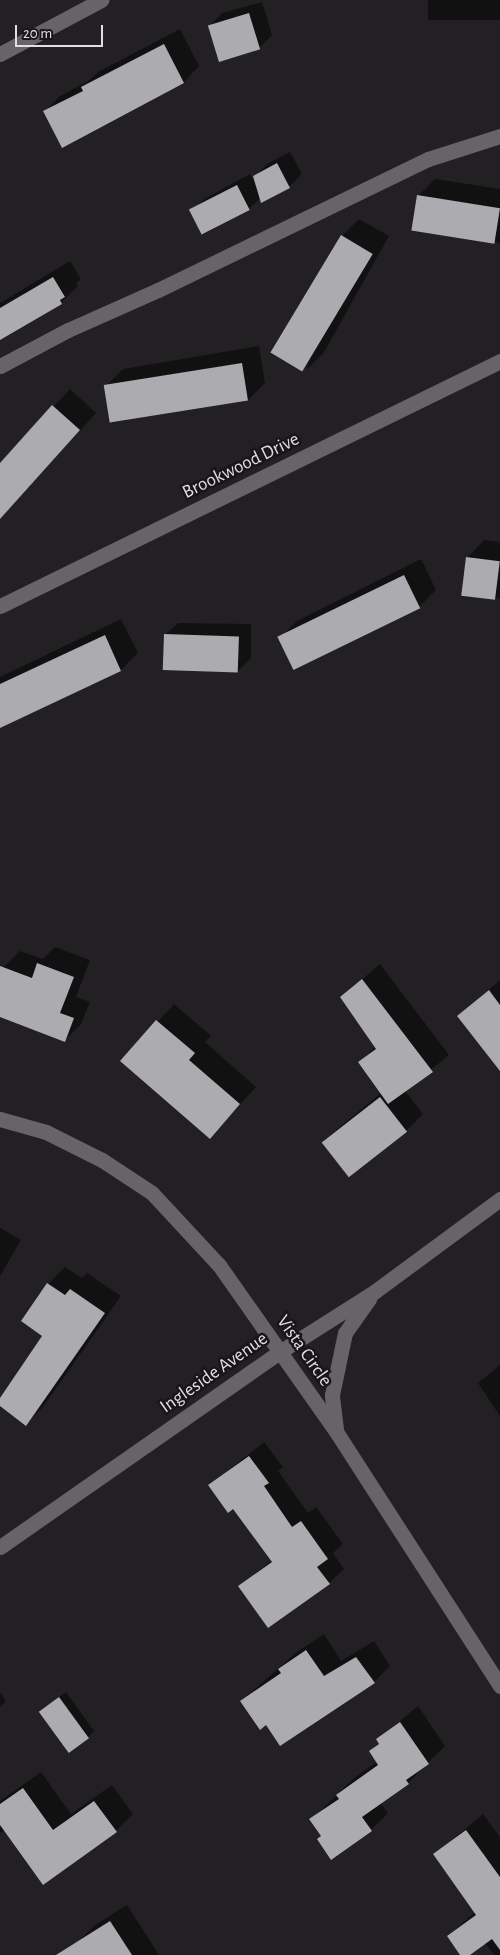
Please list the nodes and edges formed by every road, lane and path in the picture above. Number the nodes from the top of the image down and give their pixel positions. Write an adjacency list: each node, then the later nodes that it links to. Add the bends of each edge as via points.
1 (101, 0): 2 (street)
2 (0, 54)
3 (500, 136): 5 (street, via 428,159 68,330)
4 (500, 361): 6 (street, Brookwood Drive)
5 (0, 366)
6 (0, 606)
7 (0, 1118): 10 (street, Vista Circle, via 46,1132 102,1160 152,1193 219,1265)
8 (500, 1199): 9 (street, Ingleside Avenue)
9 (374, 1292): 10 (street, Ingleside Avenue); 11 (street, via 345,1333 332,1394)
10 (281, 1351): 11 (street, Vista Circle); 12 (street, Ingleside Avenue)
11 (337, 1433): 13 (street, Vista Circle)
12 (0, 1547)
13 (500, 1686)

